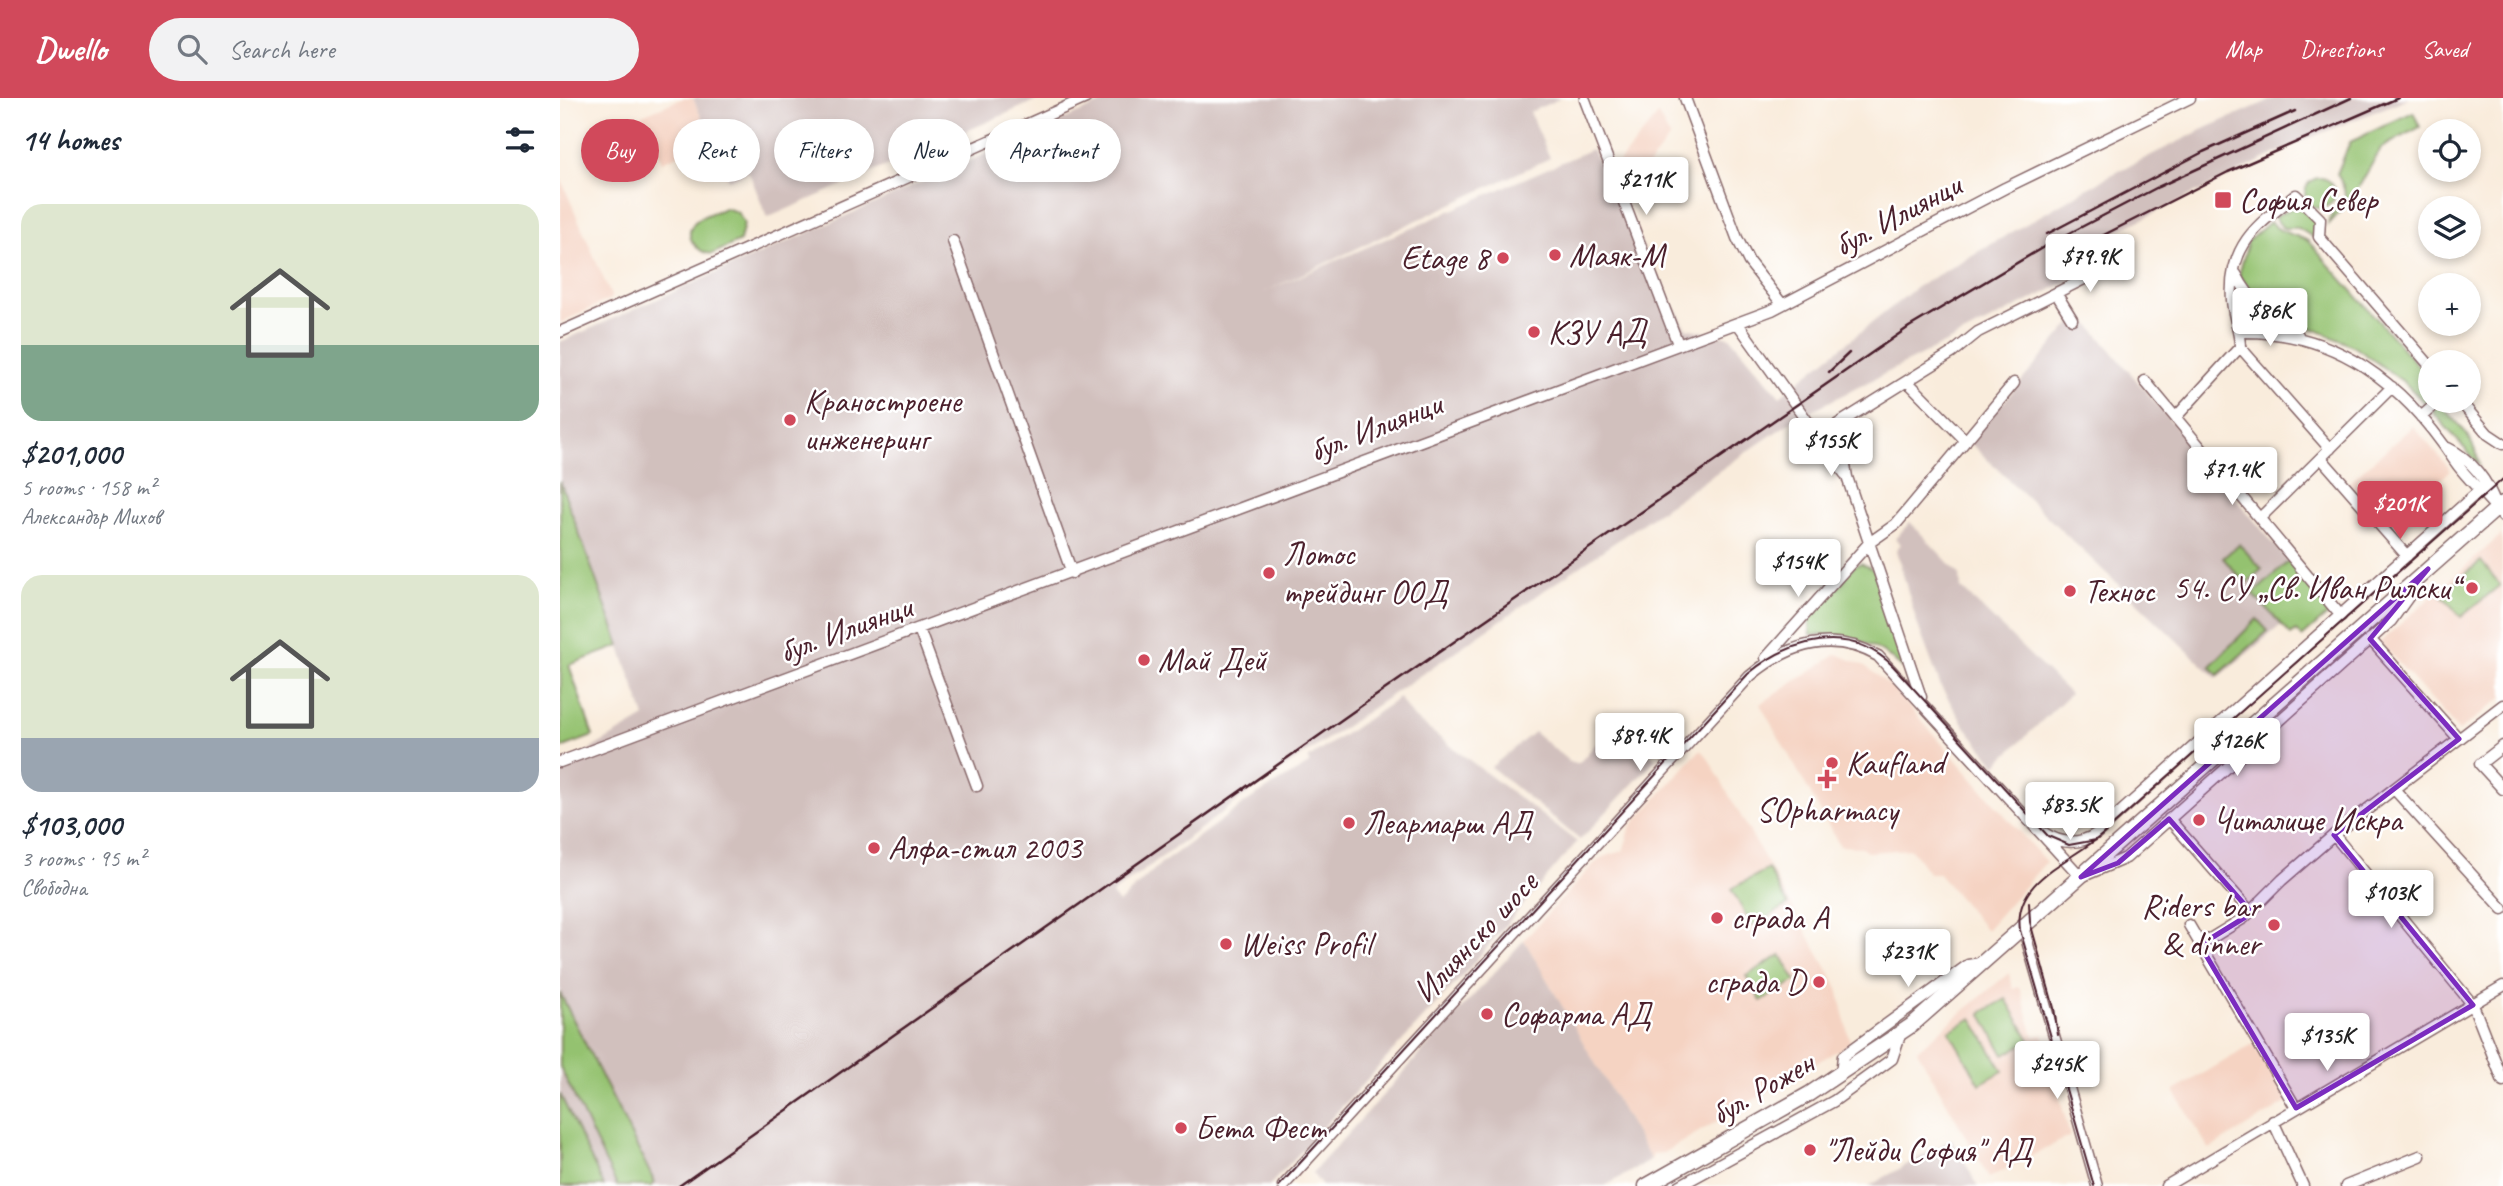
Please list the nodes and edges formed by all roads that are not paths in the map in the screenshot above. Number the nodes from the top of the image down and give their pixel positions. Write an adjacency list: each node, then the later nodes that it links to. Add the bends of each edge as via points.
1 (1086, 98): 14 (street)
2 (1685, 98): 9 (street, via 1737,237 1749,262)
3 (2190, 98): 9 (street, бул. Илиянци)
4 (1586, 100): 17 (street)
5 (953, 241): 42 (street)
6 (2110, 266): 8 (street)
7 (2234, 272): 11 (street); 13 (street, via 2254,302); 19 (street, via 2239,251 2254,227 2296,195 2320,219 2319,237)
8 (2056, 293): 10 (street); 20 (street, via 1978,332)
9 (1782, 304): 12 (street, бул. Илиянци)
10 (2072, 319)
11 (2236, 320): 13 (street); 15 (street)
12 (1738, 324): 17 (street, бул. Илиянци); 28 (street)
13 (2286, 327): 16 (street)
14 (560, 332)
15 (2240, 332): 16 (street); 18 (street)
16 (2301, 336): 23 (street, via 2360,362)
17 (1678, 344): 42 (street, бул. Илиянци)
18 (2240, 347): 26 (street); 33 (street)
19 (2418, 351)
20 (1907, 381): 29 (street); 30 (street)
21 (2145, 381): 26 (street)
22 (2014, 383): 30 (street)
23 (2392, 387): 27 (street); 33 (street)
24 (2426, 413): 27 (street)
25 (2470, 413): 31 (street)
26 (2176, 417): 38 (street)
27 (2421, 417): 32 (street)
28 (1807, 422): 29 (street, via 1825,429); 35 (street)
29 (1840, 423): 35 (street)
30 (1966, 441): 39 (street, via 1896,524)
31 (2503, 444)
32 (2448, 448): 36 (street); 37 (street, via 2460,454 2490,487)
33 (2330, 449): 34 (street)
34 (2321, 458): 38 (street); 40 (street)
35 (1847, 477): 39 (street)
36 (2480, 490): 37 (street); 40 (street)
37 (2501, 510): 41 (main road, бул. Рожен)
38 (2261, 517): 43 (street)
39 (1869, 543): 46 (street); 47 (street)
40 (2407, 556): 43 (street)
41 (2428, 569): 45 (street, бул. Рожен, via 2390,621); 58 (main road, бул. Рожен)
42 (1072, 573): 44 (street, бул. Илиянци)
43 (2342, 616): 56 (street, via 2096,834 2082,842 2068,842)
44 (919, 629): 51 (street, бул. Илиянци); 52 (street)
45 (2370, 639): 49 (street); 55 (street, бул. Рожен)
46 (1750, 676): 47 (street, Илиянско шосе, via 1789,650 1819,642 1841,643 1878,656); 73 (street, Илиянско шосе)
47 (1923, 703): 56 (street, Илиянско шосе)
48 (2503, 705): 49 (street)
49 (2459, 739): 53 (street)
50 (2503, 746): 54 (street, via 2480,764)
51 (560, 762)
52 (977, 786)
53 (2394, 789): 57 (street); 59 (street)
54 (2503, 789)
55 (2169, 819): 58 (street, бул. Рожен, via 2118,863); 60 (street)
56 (2036, 827): 58 (street, Илиянско шосе)
57 (2334, 835): 60 (street); 66 (street)
58 (2081, 877): 62 (main road, бул. Рожен)
59 (2503, 909)
60 (2249, 910): 63 (street, via 2244,918)
61 (2189, 925): 63 (street)
62 (2023, 928): 64 (main road, бул. Рожен); 76 (street)
63 (2200, 945): 70 (street)
64 (1984, 962): 67 (main road, бул. Рожен); 68 (street, бул. Рожен, via 1968,965 1843,1056)
65 (2503, 986): 66 (street)
66 (2473, 1005): 69 (street); 70 (street)
67 (1901, 1032): 68 (main road, бул. Рожен); 75 (street, бул. Рожен, via 1892,1059 1834,1101)
68 (1841, 1074): 74 (main road, бул. Рожен)
69 (2503, 1081)
70 (2296, 1108): 71 (street)
71 (2273, 1121): 77 (street); 78 (street)
72 (2420, 1156): 79 (street)
73 (1283, 1186)
74 (1646, 1186)
75 (1679, 1186)
76 (2097, 1186)
77 (2166, 1186)
78 (2303, 1186)
79 (2346, 1186)

